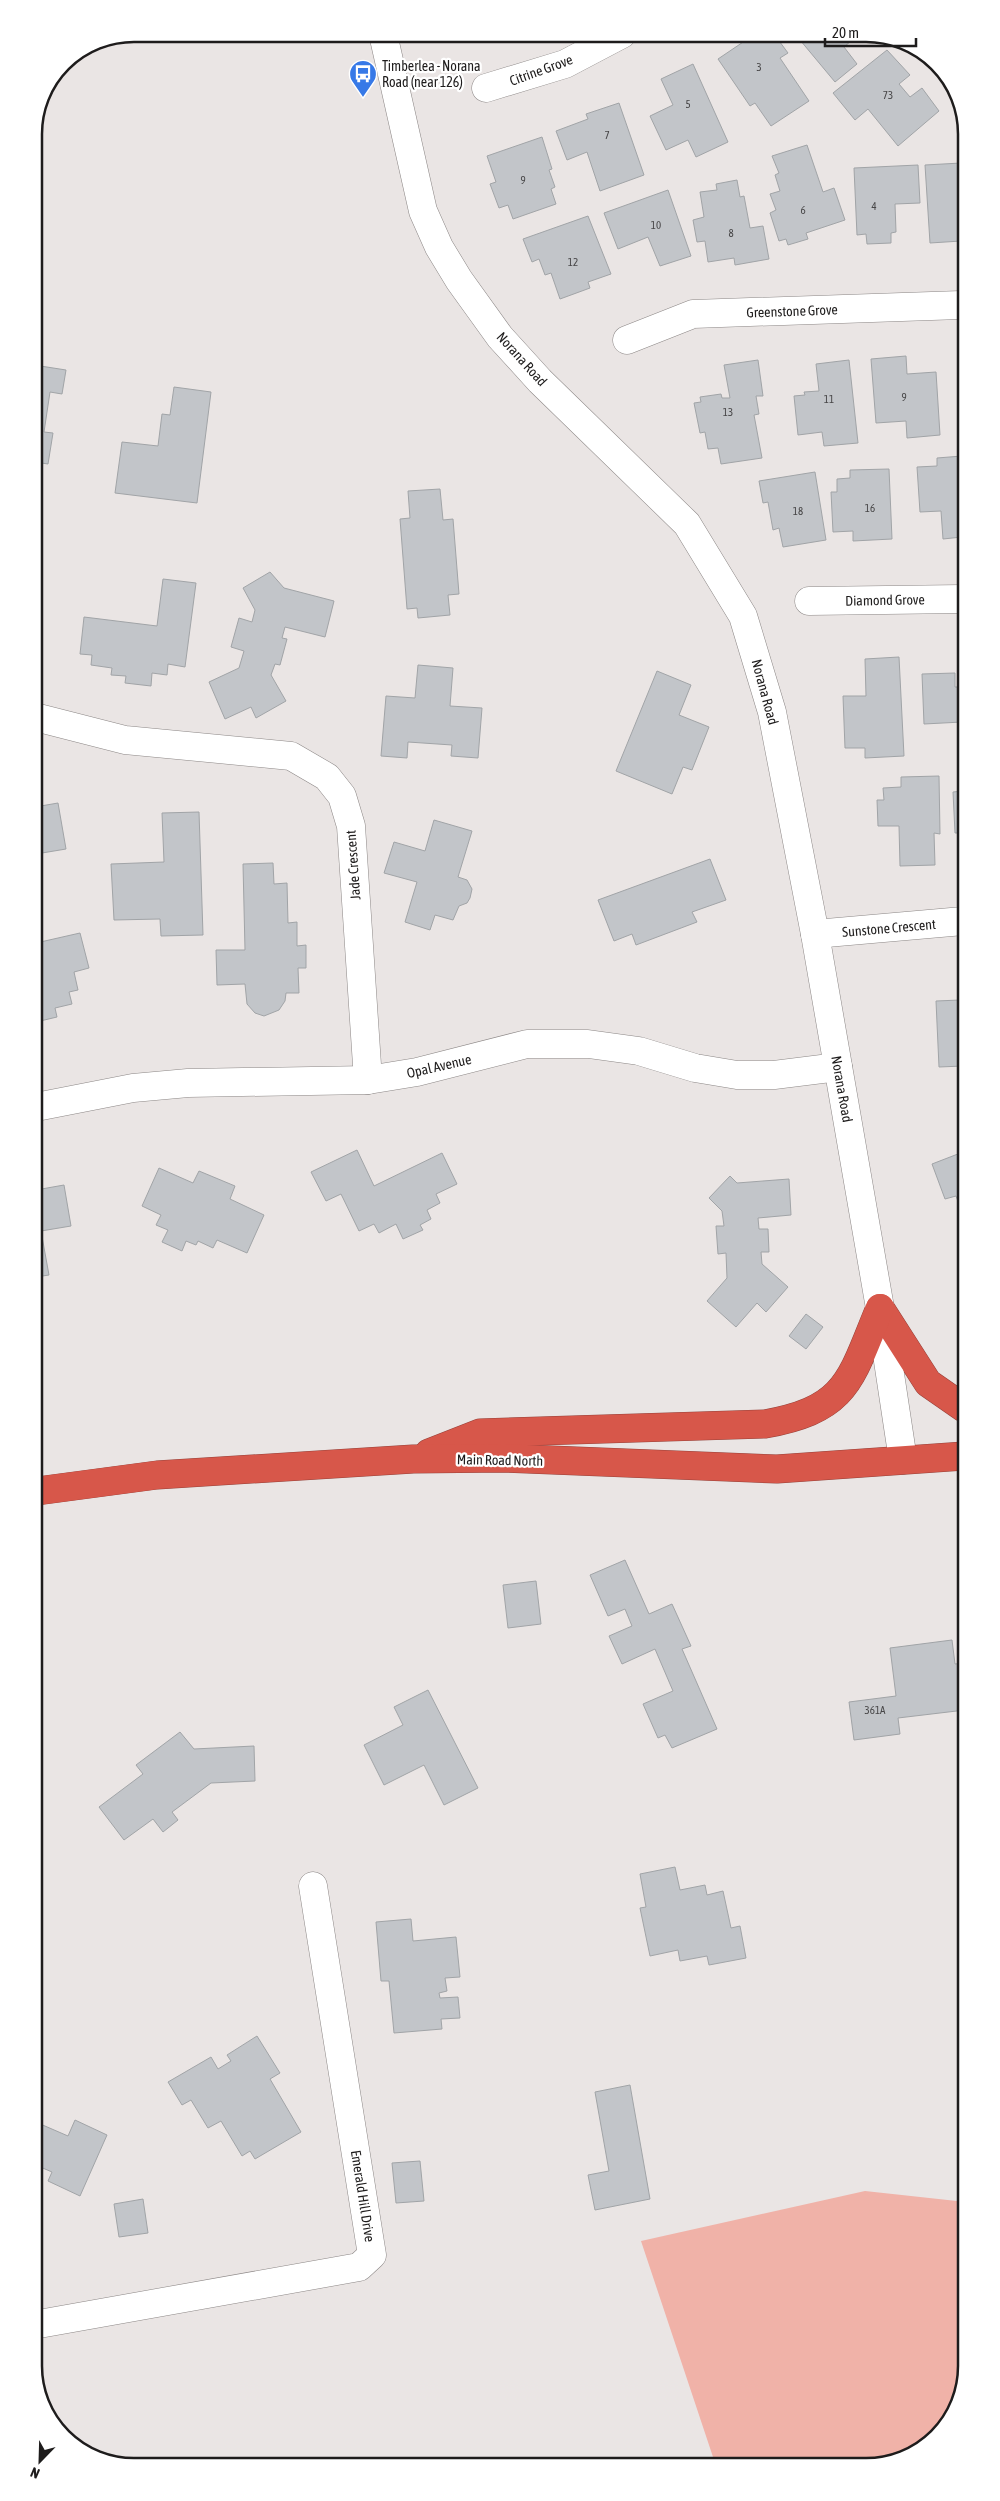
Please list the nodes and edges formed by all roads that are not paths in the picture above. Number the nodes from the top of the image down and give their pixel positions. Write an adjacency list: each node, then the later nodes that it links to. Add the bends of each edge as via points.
1 (385, 42): 10 (street, Norana Road, via 423,211 459,280 500,337 540,381 687,524 743,616 772,712)
2 (605, 43): 3 (street, Citrine Grove, via 564,64)
3 (486, 88)
4 (958, 305): 5 (street, Greenstone Grove, via 693,314)
5 (627, 340)
6 (958, 599): 7 (street, Diamond Grove)
7 (809, 601)
8 (43, 719): 12 (street, Jade Crescent, via 125,740 291,756 327,777 342,796 351,826)
9 (958, 921): 10 (street, Sunstone Crescent)
10 (815, 934): 11 (street, Norana Road)
11 (838, 1067): 12 (street, Opal Avenue, via 774,1075 737,1075 695,1068 639,1052 588,1044 527,1044 417,1072); 14 (street, Norana Road)
12 (368, 1080): 13 (street, Opal Avenue, via 188,1083 133,1088)
13 (43, 1106)
14 (880, 1308): 15 (highway, via 928,1383); 17 (highway, via 852,1375 837,1395 819,1409 795,1418 765,1424 480,1433); 18 (street, Norana Road)
15 (958, 1404)
16 (958, 1456): 18 (highway, Main Road North)
17 (413, 1459): 18 (highway, Main Road North, via 504,1458 777,1469); 19 (highway, Main Road North, via 157,1475)
18 (903, 1460)
19 (42, 1490)
20 (313, 1886): 21 (street, Emerald Hill Drive, via 372,2255 359,2267)
21 (42, 2323)

